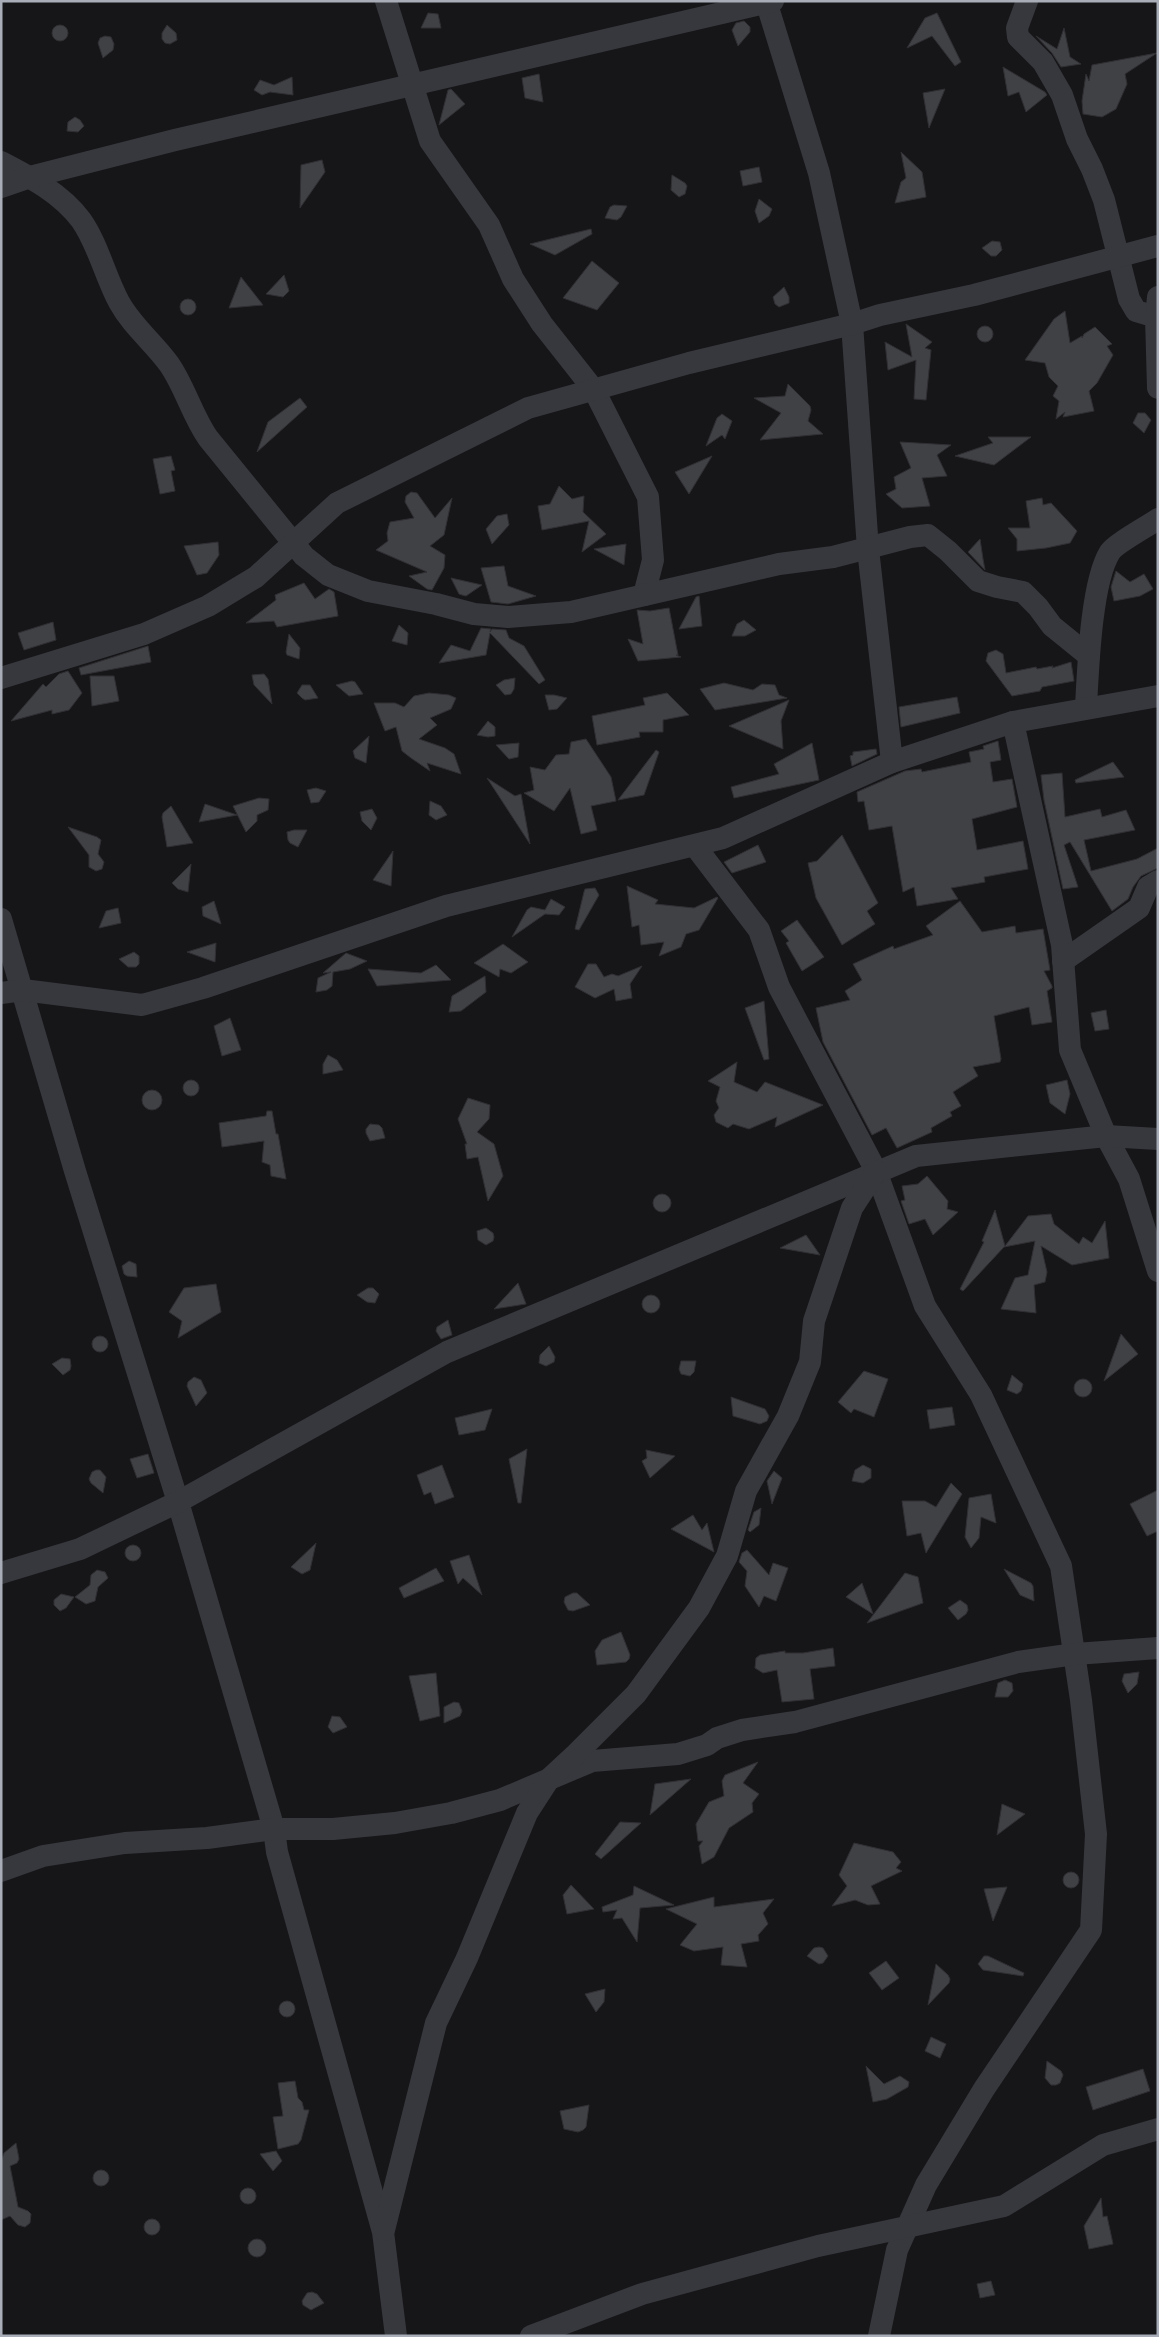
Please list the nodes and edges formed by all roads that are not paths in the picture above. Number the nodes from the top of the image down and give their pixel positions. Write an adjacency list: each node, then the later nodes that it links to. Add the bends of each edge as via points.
1 (386, 1): 4 (street, via 398,45)
2 (1028, 1): 9 (street, via 1016,28 1018,38 1043,62 1062,95 1104,200)
3 (768, 2): 4 (street); 11 (street, via 819,173)
4 (414, 85): 6 (street); 13 (street, via 430,141 489,225 513,279 542,324)
5 (1, 162): 6 (street)
6 (30, 177): 7 (street); 15 (street, via 66,202 81,220 119,301 131,321 170,366 196,420 228,464)
7 (1, 187)
8 (1158, 246): 9 (street)
9 (1119, 256): 10 (street, via 1136,311); 11 (street)
10 (1157, 307): 12 (street)
11 (852, 324): 13 (street, via 689,363); 16 (street)
12 (1158, 388)
13 (594, 390): 15 (street, via 528,408 337,503); 17 (street, via 648,498 653,560)
14 (1158, 519): 18 (street, via 1110,550 1100,576)
15 (294, 542): 17 (street, via 304,556 328,576 368,592 474,614 542,616); 19 (street, via 256,577 208,606 144,634)
16 (868, 549): 17 (street, via 780,564); 18 (street, via 928,535 978,581 1023,592 1052,626); 23 (street)
17 (644, 596)
18 (1089, 656): 21 (street)
19 (1, 678)
20 (1158, 696): 21 (street)
21 (1086, 707): 22 (street)
22 (1013, 722): 23 (street); 27 (street)
23 (892, 762): 24 (street, via 722,838)
24 (694, 846): 28 (street, via 446,906 203,988 142,1005); 31 (street, via 759,930 779,987)
25 (1154, 885): 27 (street, via 1139,908)
26 (1, 918): 28 (street)
27 (1063, 961): 29 (street, via 1070,1050)
28 (12, 991): 33 (street, via 75,1171)
29 (1106, 1136): 30 (street); 31 (street, via 916,1156); 32 (street, via 1128,1180)
30 (1158, 1139)
31 (876, 1171): 33 (street, via 447,1352); 36 (street, via 925,1306 981,1395 1062,1566); 37 (street, via 852,1208 814,1321 810,1362 788,1416 746,1491 728,1556 699,1608 636,1694)
32 (1158, 1271)
33 (178, 1502): 34 (street, via 80,1549); 38 (street)
34 (1, 1573)
35 (1158, 1648): 36 (street)
36 (1075, 1654): 37 (street, via 1018,1662 795,1722 742,1730 678,1754 592,1762); 41 (street, via 1096,1834 1091,1930 984,2089 926,2185)
37 (549, 1779): 38 (street, via 500,1800 423,1819 333,1829); 42 (street, via 527,1813 467,1958 436,2023)
38 (274, 1829): 39 (street, via 207,1838 125,1843 43,1856); 42 (street, via 277,1852)
39 (1, 1870)
40 (1158, 2129): 41 (street, via 1103,2145 1004,2206)
41 (907, 2228): 44 (street, via 818,2246 642,2294); 45 (street, via 897,2250)
42 (383, 2232): 43 (street)
43 (396, 2336)
44 (531, 2336)
45 (879, 2336)

